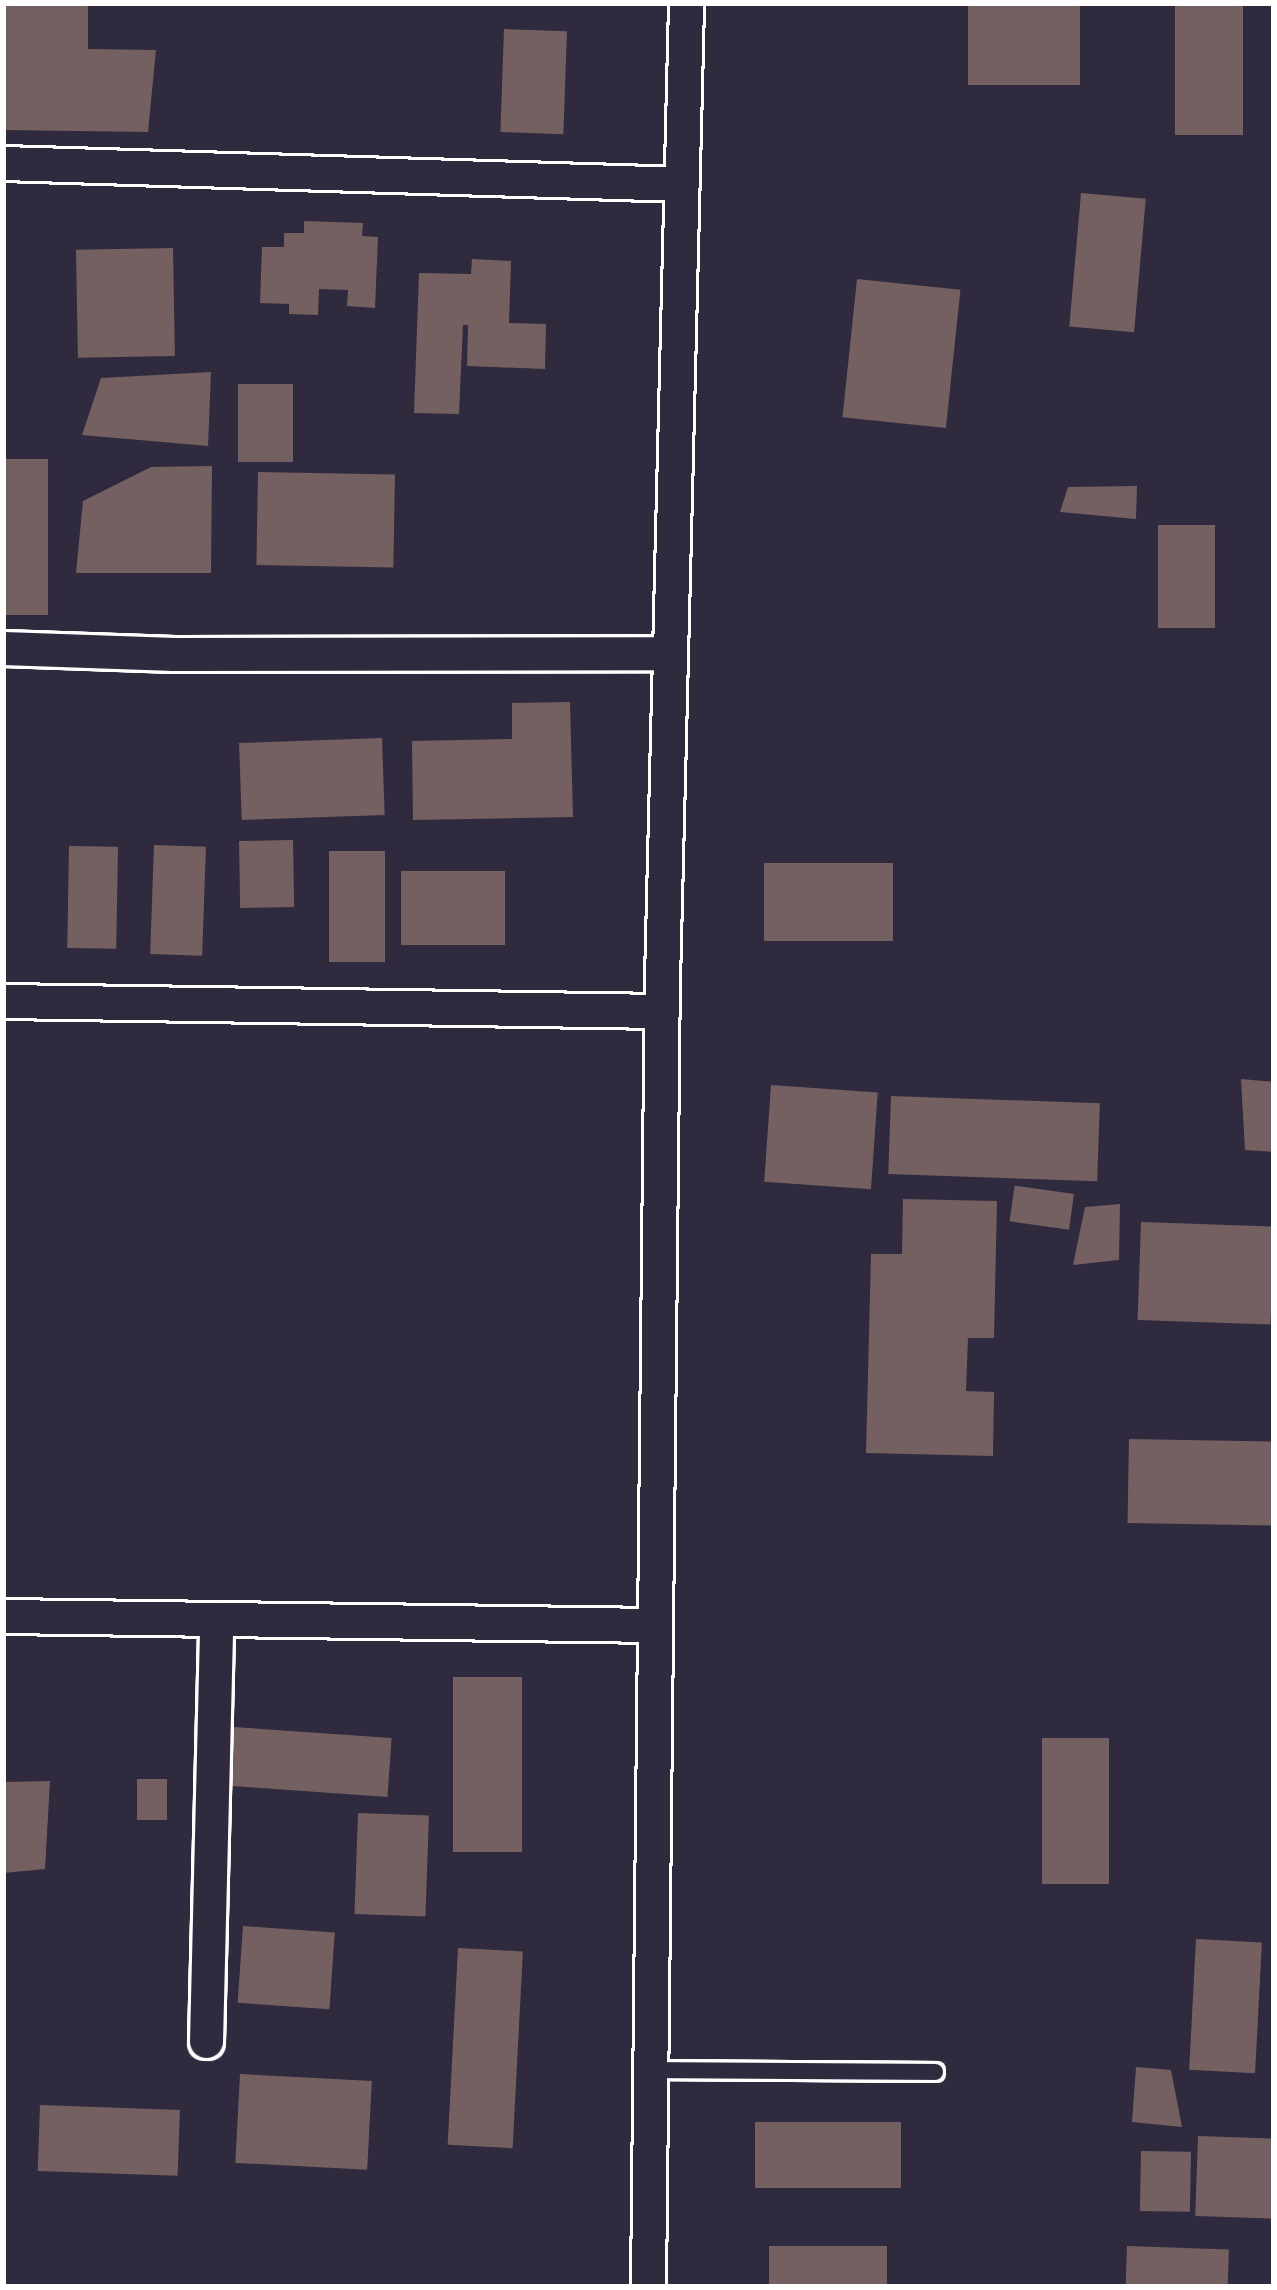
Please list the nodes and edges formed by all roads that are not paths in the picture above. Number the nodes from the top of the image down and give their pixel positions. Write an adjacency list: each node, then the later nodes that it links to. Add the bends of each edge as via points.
1 (686, 3): 3 (street)
2 (3, 163): 3 (street)
3 (682, 184): 5 (street)
4 (3, 648): 5 (street)
5 (669, 653): 7 (street)
6 (3, 1001): 7 (street)
7 (662, 1011): 10 (street)
8 (3, 1616): 9 (street)
9 (216, 1620): 10 (street); 11 (street)
10 (654, 1625): 12 (street)
11 (206, 2042)
12 (649, 2070): 13 (lane); 14 (street)
13 (935, 2072)
14 (648, 2287)

